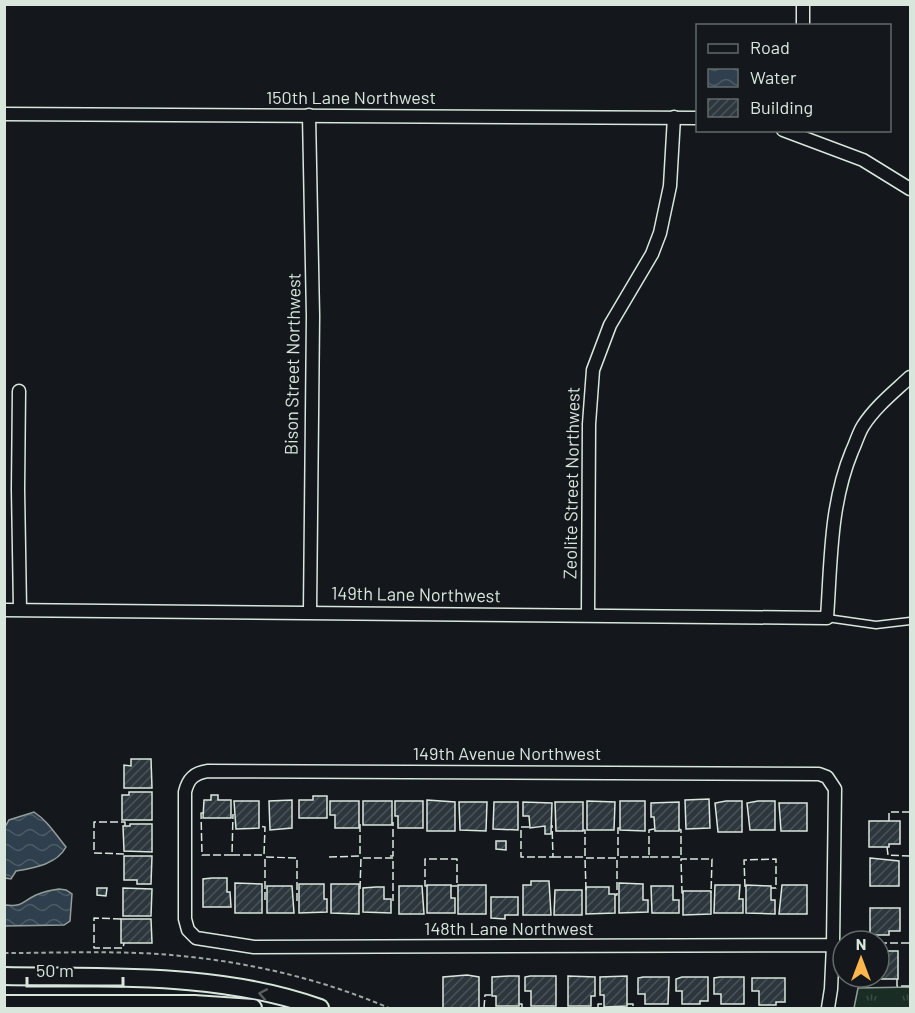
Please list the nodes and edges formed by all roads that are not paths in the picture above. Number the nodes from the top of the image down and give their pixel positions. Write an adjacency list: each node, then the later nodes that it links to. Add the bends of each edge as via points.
1 (803, 4): 2 (street)
2 (802, 24)
3 (4, 114): 4 (street, 150th Lane Northwest)
4 (309, 116): 5 (street, 150th Lane Northwest); 13 (street, Bison Street Northwest, via 313,316)
5 (674, 117): 6 (street, 150th Lane Northwest); 14 (street, Zeolite Street Northwest, via 670,186 660,233 610,325 593,370)
6 (696, 118)
7 (790, 132): 8 (street, via 863,160)
8 (910, 189)
9 (910, 377): 15 (street, via 862,427 847,464 837,497)
10 (19, 391): 11 (street)
11 (20, 609): 12 (street, 149th Lane Northwest); 13 (street, 149th Lane Northwest)
12 (4, 610)
13 (310, 612): 14 (street, 149th Lane Northwest)
14 (588, 615): 15 (street, 149th Lane Northwest)
15 (827, 618): 16 (lane, via 876,625)
16 (910, 621)
17 (833, 929): 18 (street, 149th Avenue Northwest, via 835,789 827,777 810,773 208,771 188,780 185,792)
18 (188, 930): 19 (street, 148th Lane Northwest, via 196,938 254,947)
19 (831, 945)
20 (4, 976): 24 (main road, one-way to 20, via 193,982)
21 (831, 989): 25 (street)
22 (4, 1004): 23 (main road, via 194,1004)
23 (253, 1008)
24 (320, 1008)
25 (828, 1008)

